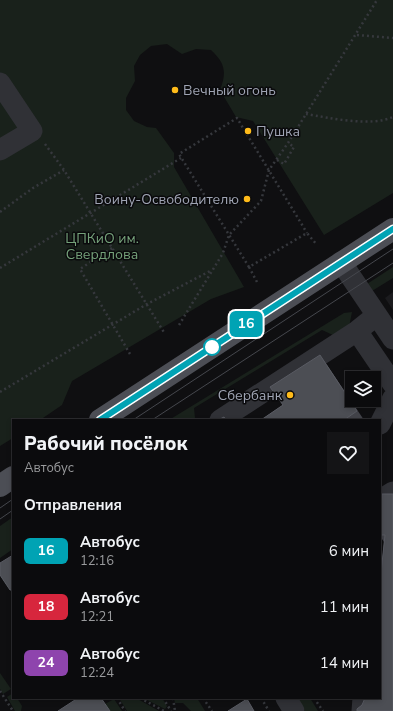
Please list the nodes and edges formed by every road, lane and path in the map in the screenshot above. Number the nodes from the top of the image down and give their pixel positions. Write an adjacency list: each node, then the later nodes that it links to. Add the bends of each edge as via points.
1 (378, 0): 2 (path)
2 (357, 35): 3 (path); 5 (path)
3 (393, 38)
4 (0, 83): 7 (street)
5 (306, 114): 6 (path, via 338,120 384,121); 8 (path)
6 (393, 117)
7 (32, 131): 9 (street); 12 (path)
8 (288, 143): 11 (path); 11 (path, via 294,147 284,164)
9 (0, 150)
10 (181, 158): 13 (path, via 179,154 237,118); 15 (path); 18 (path)
11 (277, 160): 13 (path)
12 (64, 170): 14 (path); 15 (path)
13 (269, 170): 17 (path); 18 (path, via 261,201)
14 (0, 212)
15 (90, 213): 20 (path); 22 (path)
16 (393, 229): 21 (main road)
17 (307, 233): 19 (path); 23 (path)
18 (229, 235): 23 (path); 24 (path, via 223,253)
19 (317, 245)
20 (112, 248): 26 (path); 28 (path, via 80,269)
21 (342, 262): 27 (street); 37 (main road)
22 (0, 268)
23 (249, 268): 25 (path)
24 (212, 270): 26 (path); 29 (path)
25 (257, 282)
26 (147, 304): 28 (path); 31 (path)
27 (377, 315): 30 (street); 32 (street)
28 (113, 324): 33 (path); 35 (path)
29 (178, 325)
30 (357, 331): 34 (street); 38 (street)
31 (165, 334)
32 (393, 339)
33 (130, 354)
34 (393, 384)
35 (0, 392)
36 (393, 398): 39 (street)
37 (107, 418)
38 (222, 419)
39 (381, 422)
40 (12, 478): 41 (main road)
41 (0, 486)
42 (393, 492): 43 (street)
43 (381, 499)
44 (0, 691): 54 (path)
45 (118, 699): 55 (path)
46 (142, 699): 56 (path)
47 (164, 699): 57 (path)
48 (173, 699): 58 (path)
49 (204, 699): 59 (path)
50 (262, 699): 60 (path)
51 (287, 699): 61 (street)
52 (315, 699): 62 (path)
53 (363, 699): 63 (street)
54 (13, 711)
55 (125, 711)
56 (164, 711)
57 (171, 711)
58 (175, 711)
59 (212, 711)
60 (269, 711)
61 (294, 711)
62 (323, 711)
63 (362, 711)

